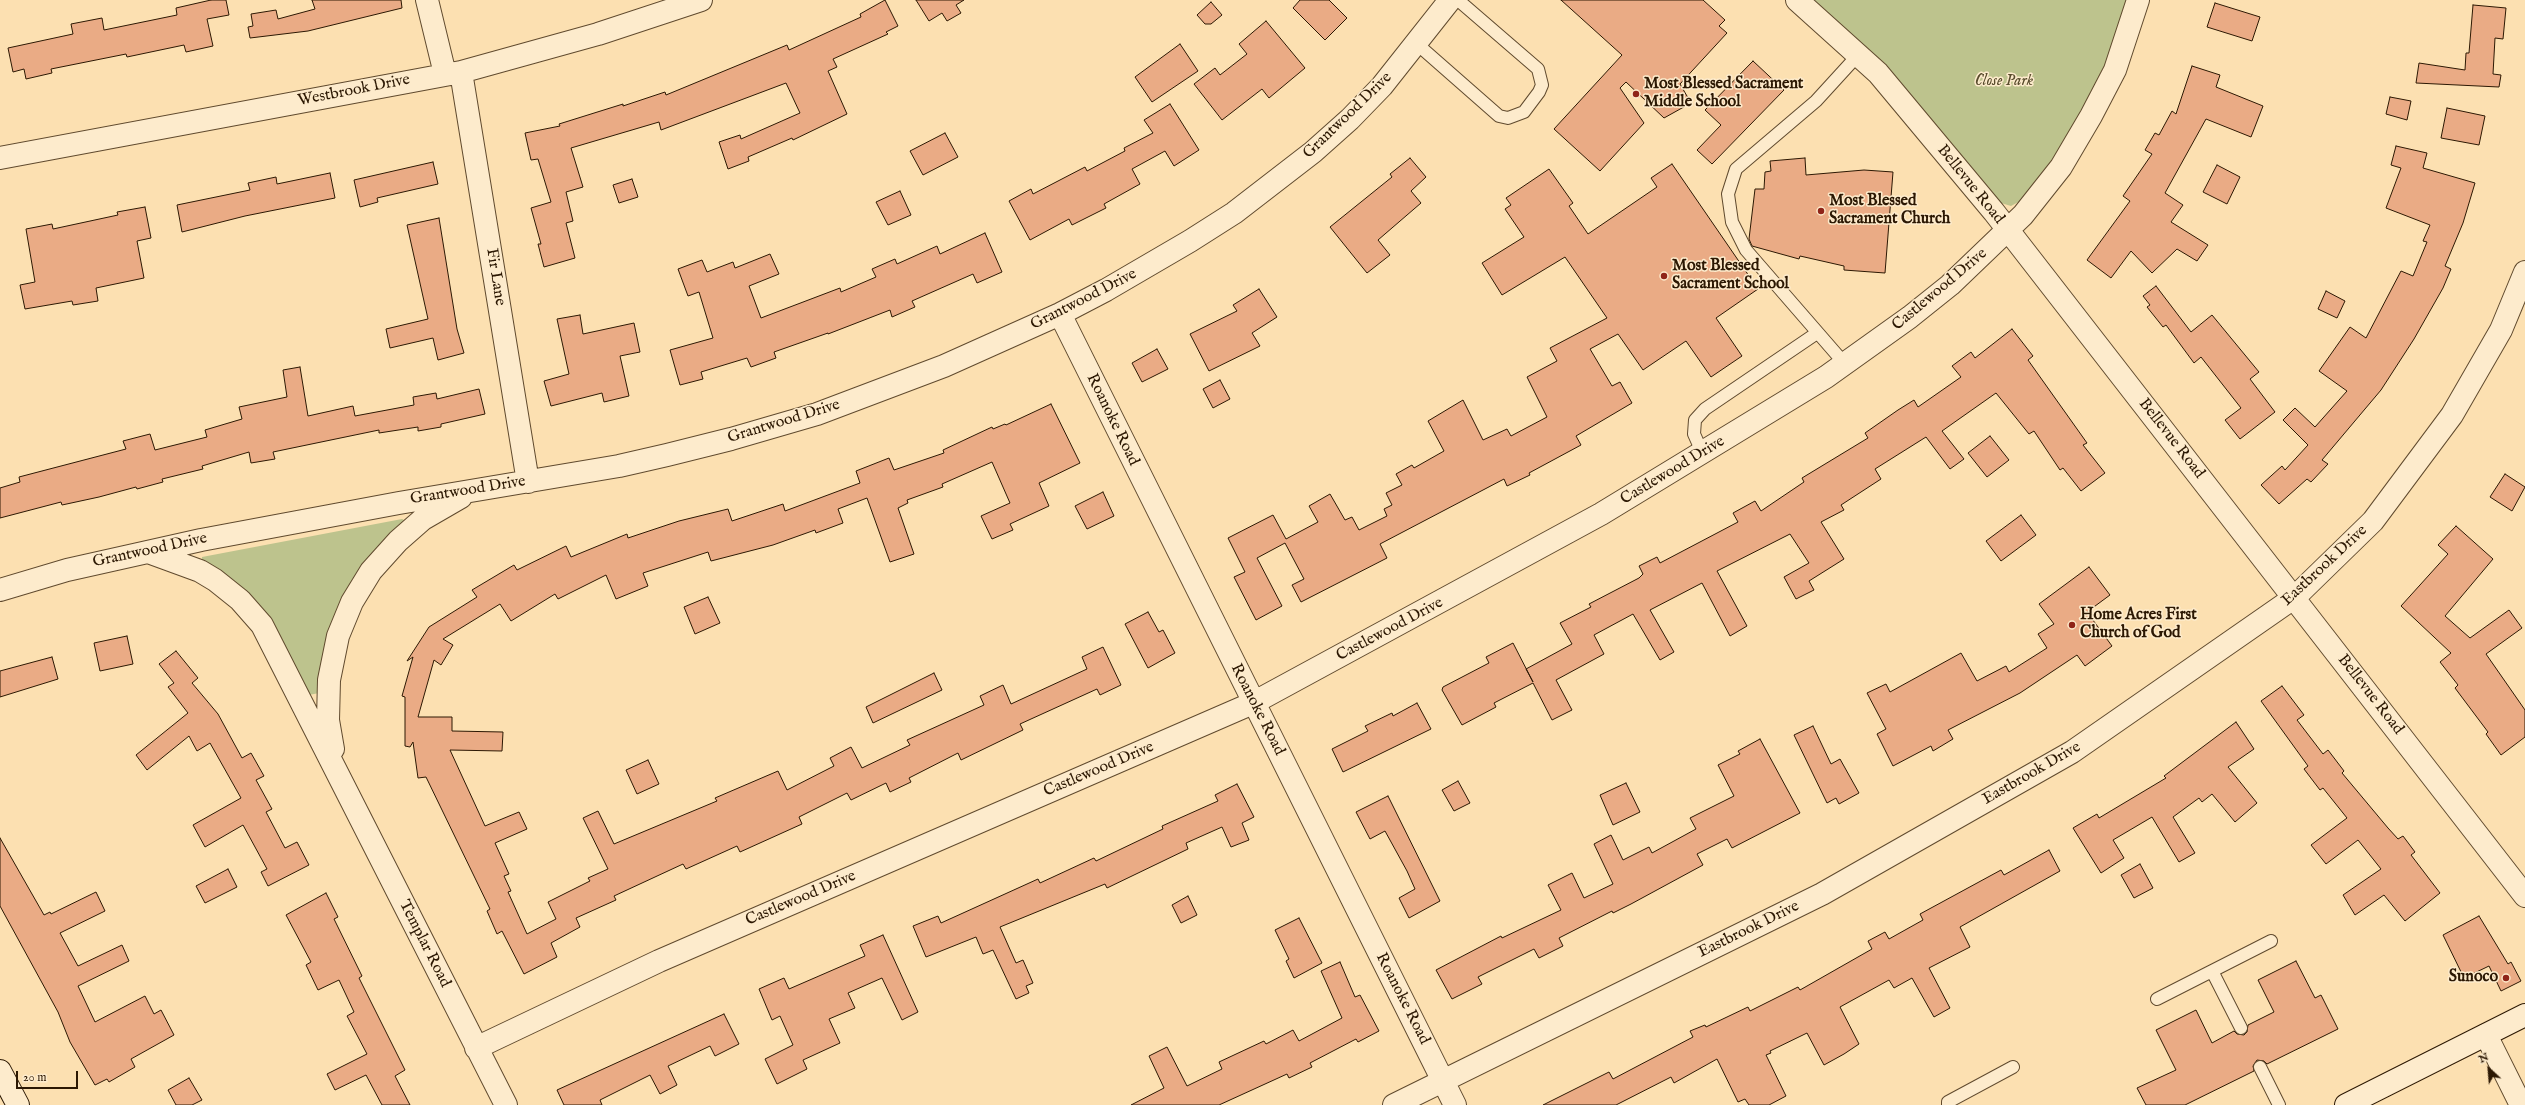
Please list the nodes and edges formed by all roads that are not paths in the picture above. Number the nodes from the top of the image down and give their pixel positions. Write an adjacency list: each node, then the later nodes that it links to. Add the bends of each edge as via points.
1 (427, 0): 9 (street, Fir Lane)
2 (701, 0): 9 (street, Westbrook Drive, via 598,34)
3 (1450, 0): 7 (street, Grantwood Drive)
4 (1458, 0): 7 (lane, via 1538,69 1542,85 1524,112 1515,116 1498,116)
5 (1797, 0): 8 (street, Bellevue Road)
6 (2138, 0): 11 (street, Castlewood Drive, via 2115,70 2091,116 2061,168)
7 (1418, 44): 13 (street, Grantwood Drive, via 1350,119 1277,182 1190,242)
8 (1858, 55): 11 (street, Bellevue Road, via 1878,73); 14 (lane, via 1816,101 1736,169 1728,194 1732,222 1746,250)
9 (453, 73): 10 (street, Westbrook Drive); 17 (street, Fir Lane)
10 (0, 158)
11 (2008, 231): 15 (street, Castlewood Drive, via 1922,308); 21 (street, Bellevue Road)
12 (2525, 272): 21 (street, Eastbrook Drive, via 2501,330 2452,415 2373,521)
13 (1060, 314): 17 (street, Grantwood Drive, via 983,350 817,414 667,455); 22 (street, Roanoke Road)
14 (1817, 333): 15 (lane); 16 (lane, via 1705,409 1695,420 1694,434)
15 (1844, 364): 16 (street, Castlewood Drive)
16 (1703, 454): 22 (street, Castlewood Drive, via 1595,518)
17 (528, 482): 18 (street, Grantwood Drive)
18 (475, 490): 19 (street, Grantwood Drive, via 302,520); 23 (street, Templar Road, via 423,519 371,571 352,602 338,636 329,680 328,700 331,739)
19 (147, 552): 20 (street, Grantwood Drive, via 67,570); 23 (street, Templar Road, via 200,571 228,590 251,611 268,636)
20 (0, 590)
21 (2295, 597): 24 (street, Bellevue Road); 35 (street, Eastbrook Drive, via 2072,752 1822,894)
22 (1253, 703): 31 (street, Castlewood Drive, via 659,961); 35 (street, Roanoke Road)
23 (344, 783): 31 (street, Templar Road)
24 (2525, 896)
25 (2271, 940): 26 (lane)
26 (2212, 971): 27 (lane); 29 (lane)
27 (2157, 999)
28 (2525, 1015): 30 (street)
29 (2241, 1028)
30 (2486, 1035): 42 (street); 43 (street)
31 (476, 1048): 37 (street, Templar Road)
32 (2014, 1068): 40 (lane, via 1948,1102)
33 (2260, 1068): 41 (lane)
34 (0, 1071): 36 (street)
35 (1444, 1081): 38 (street, Eastbrook Drive); 39 (street, Roanoke Road)
36 (9, 1097)
37 (506, 1105)
38 (1394, 1105)
39 (1455, 1105)
40 (1948, 1105)
41 (2279, 1105)
42 (2346, 1105)
43 (2521, 1105)

